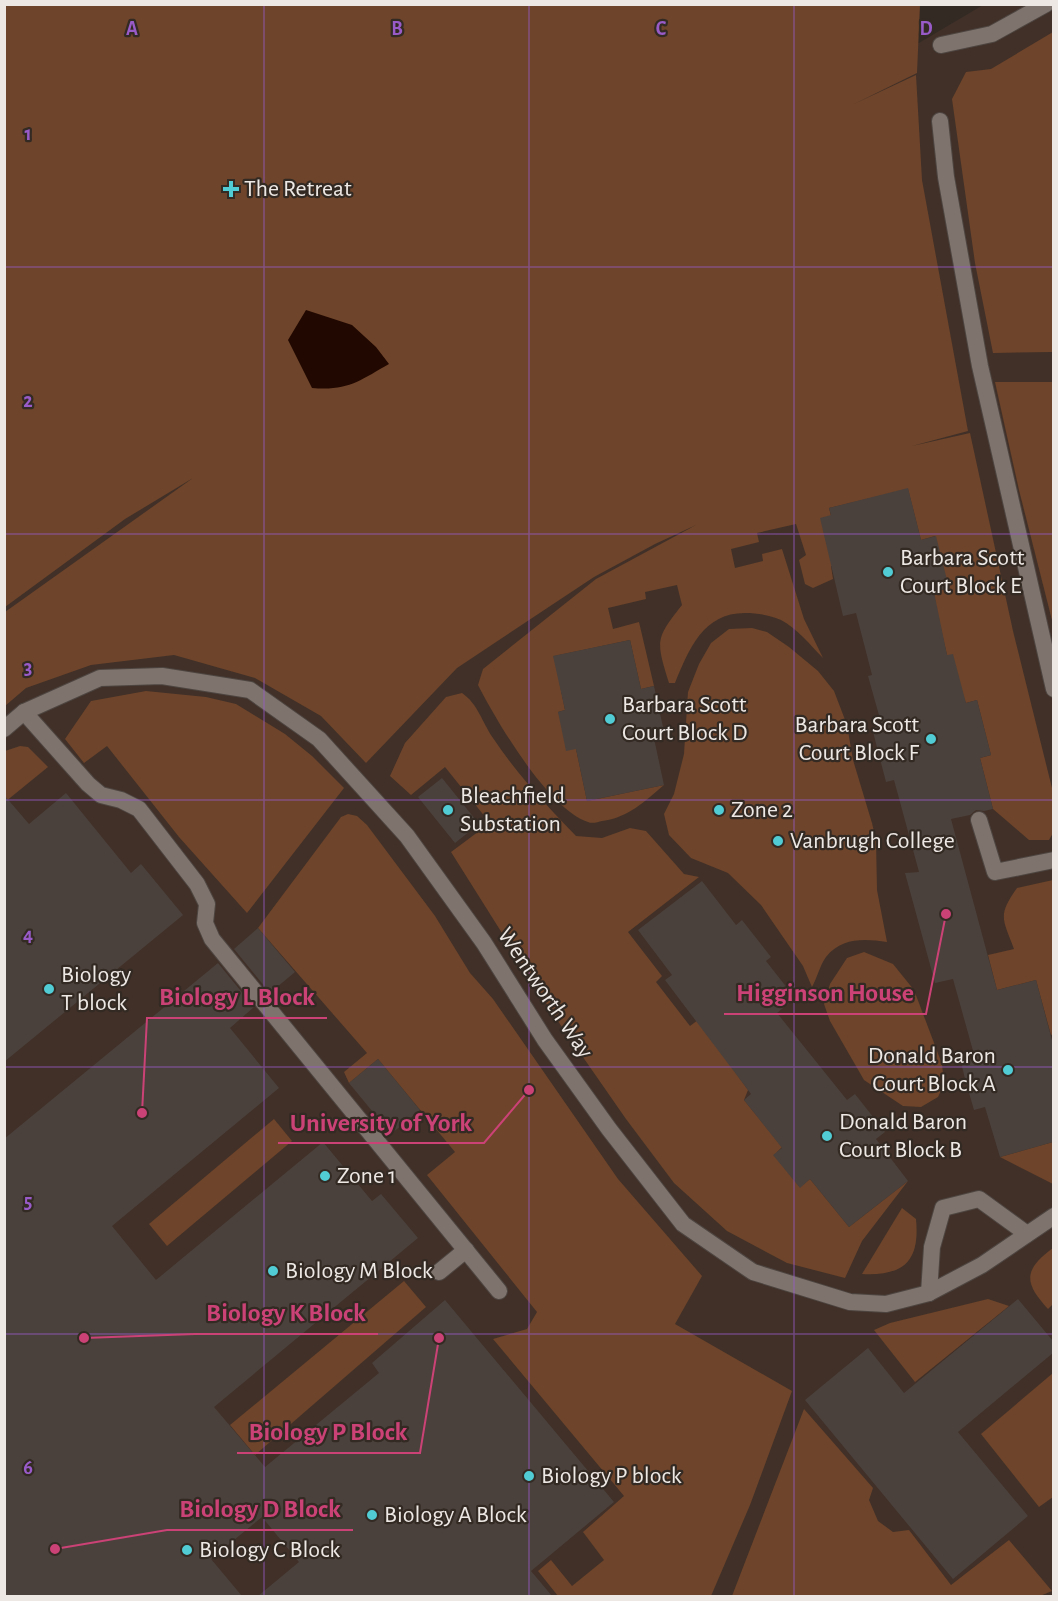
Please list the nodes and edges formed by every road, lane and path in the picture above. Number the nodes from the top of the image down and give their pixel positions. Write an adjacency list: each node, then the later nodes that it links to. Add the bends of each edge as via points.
1 (1046, 4): 2 (street, via 992,34)
2 (941, 45)
3 (940, 121): 4 (street, via 946,177 980,366)
4 (1053, 689)
5 (24, 712): 6 (street, Wentworth Way); 11 (street, via 101,795 139,809 197,884 207,904 205,923 212,939); 14 (street, Wentworth Way, via 100,678 162,676 250,690 319,739 407,836 609,1129 683,1224 753,1272 850,1302 886,1304)
6 (4, 729)
7 (979, 820): 8 (street, via 995,872)
8 (1053, 860)
9 (1053, 1216): 10 (street, Wentworth Way)
10 (1027, 1234): 14 (street, Wentworth Way, via 982,1265); 14 (street, via 979,1199 943,1208 932,1247)
11 (466, 1251): 12 (street); 13 (street)
12 (439, 1272)
13 (499, 1291)
14 (929, 1293)

